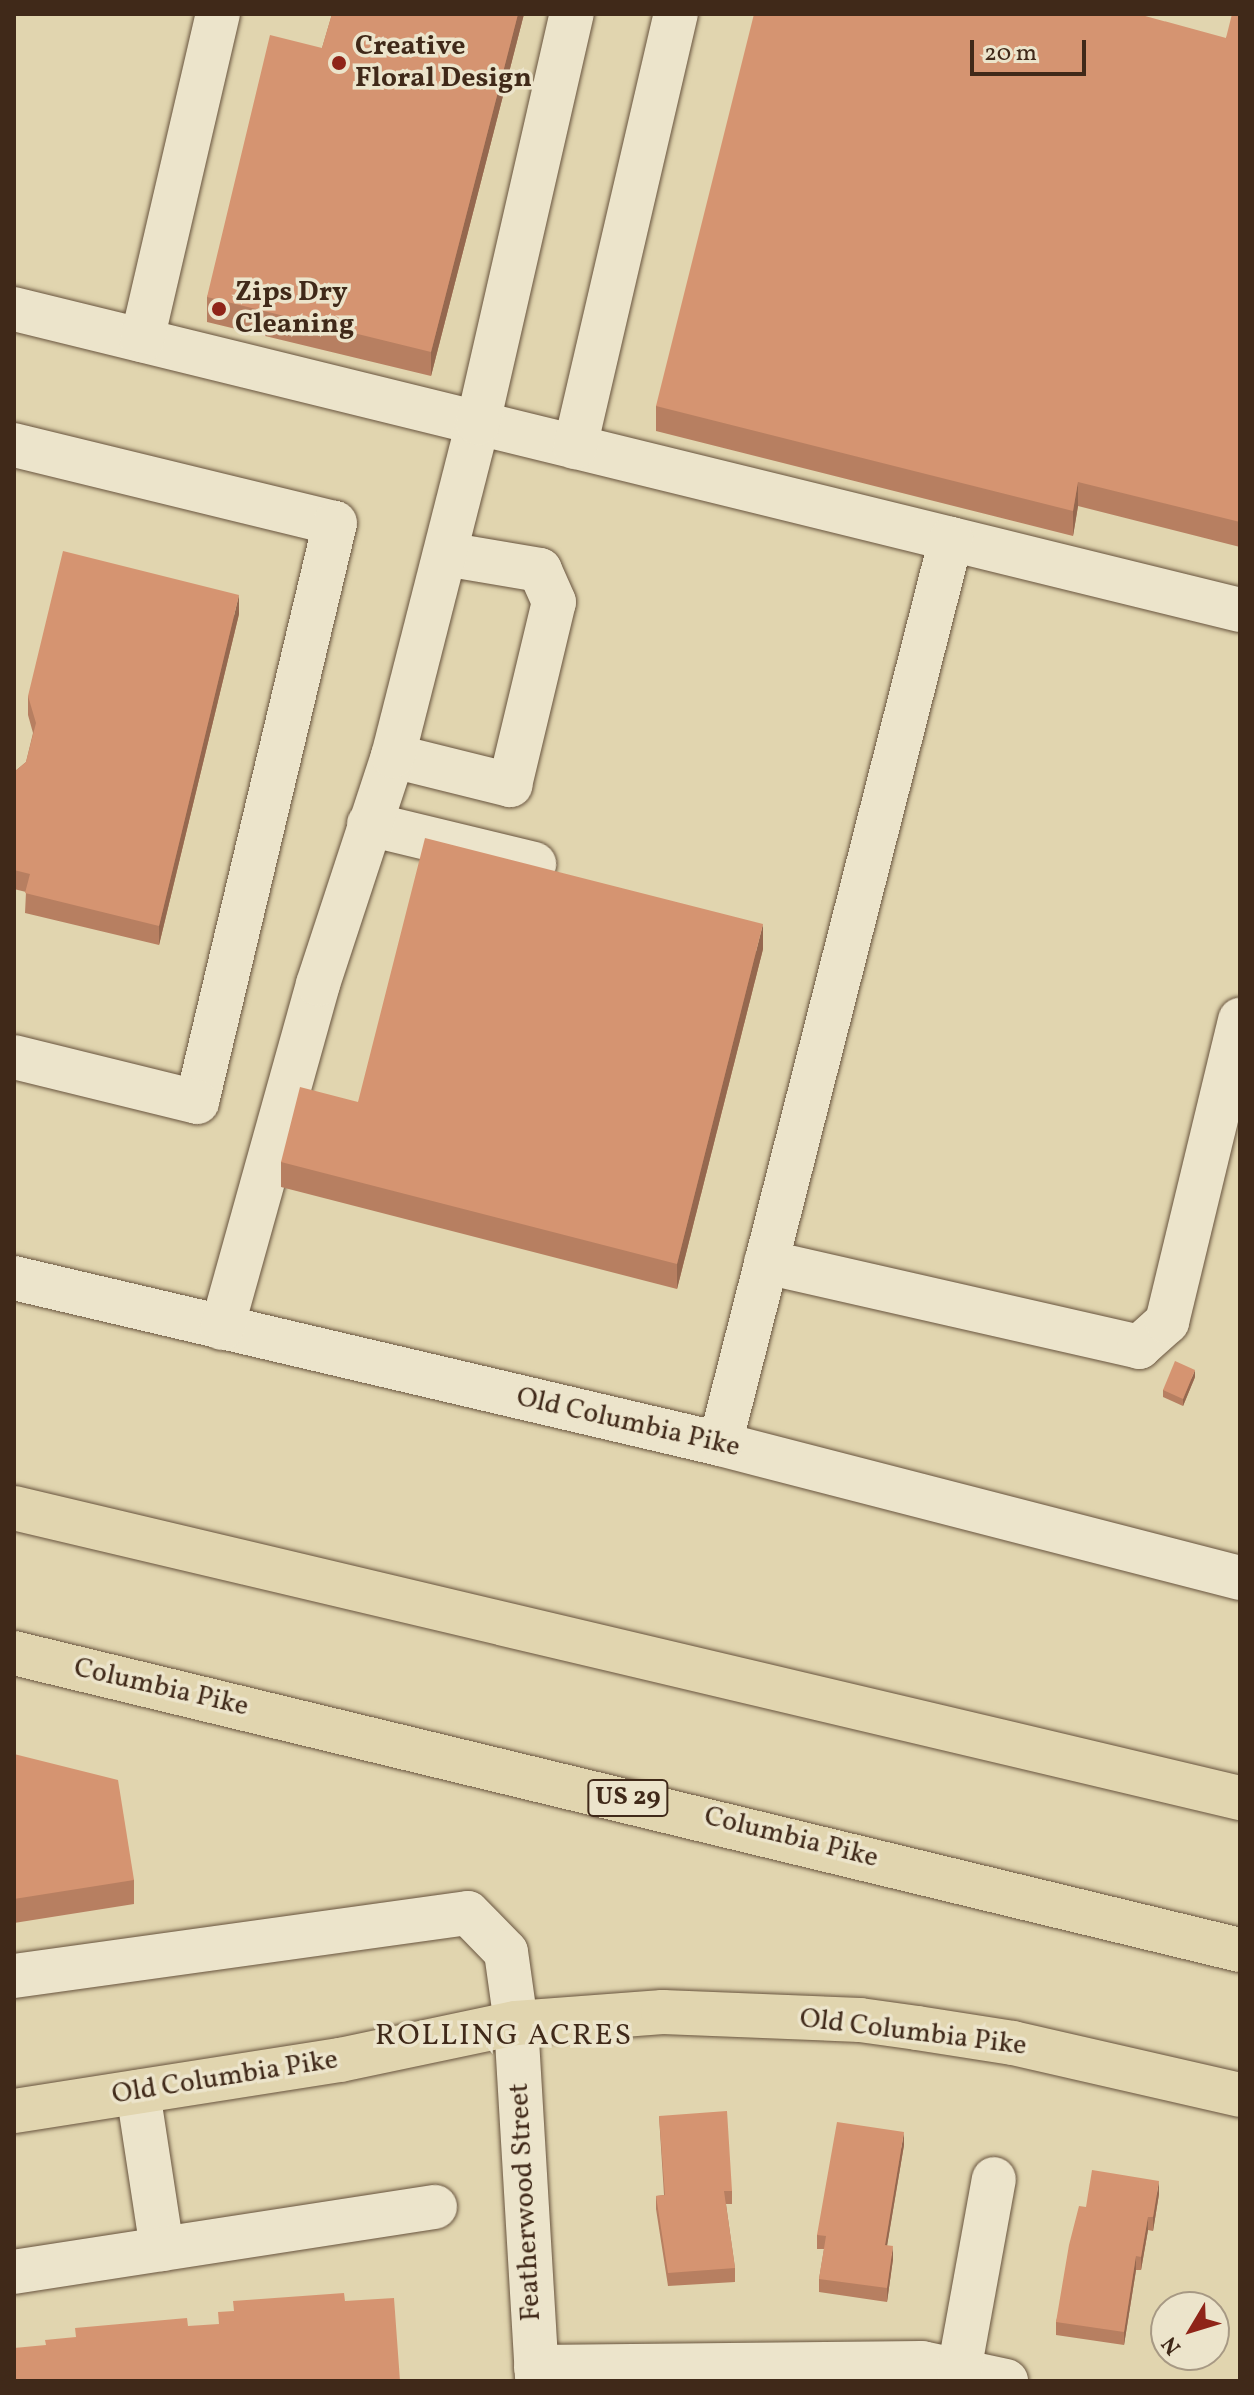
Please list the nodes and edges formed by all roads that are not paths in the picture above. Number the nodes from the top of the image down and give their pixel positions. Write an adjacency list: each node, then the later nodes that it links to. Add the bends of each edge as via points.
1 (218, 14): 5 (street)
2 (572, 14): 6 (street)
3 (676, 14): 8 (street)
4 (14, 309): 5 (street)
5 (142, 340): 6 (street)
6 (478, 423): 8 (street); 10 (street)
7 (14, 445): 16 (street, via 335,523 197,1102)
8 (575, 447): 9 (street)
9 (951, 539): 11 (street); 17 (street)
10 (445, 554): 12 (street); 12 (street, via 540,570 554,602 510,785)
11 (1240, 610)
12 (393, 756): 13 (street)
13 (369, 824): 14 (street); 19 (street, via 318,984)
14 (534, 864)
15 (1240, 1020): 17 (street, via 1167,1322 1139,1347)
16 (14, 1057)
17 (766, 1262): 20 (street)
18 (14, 1278): 19 (street, Old Columbia Pike)
19 (222, 1328): 20 (street, Old Columbia Pike)
20 (720, 1444): 22 (street, Old Columbia Pike)
21 (14, 1508): 24 (main road)
22 (1240, 1578)
23 (14, 1653): 25 (main road, Columbia Pike / US 29, via 630,1798)
24 (1240, 1798)
25 (1240, 1950)
26 (14, 1976): 27 (street, Featherwood Street, via 468,1913 506,1952)
27 (516, 2023): 28 (main road, Old Columbia Pike, via 340,2060); 29 (main road, Old Columbia Pike, via 663,2012 860,2020 1013,2043); 36 (street, Featherwood Street)
28 (138, 2092): 30 (main road, Old Columbia Pike); 33 (street)
29 (1240, 2095)
30 (14, 2111)
31 (994, 2179): 35 (street)
32 (435, 2207): 33 (street)
33 (162, 2249): 34 (street)
34 (14, 2272)
35 (959, 2371): 36 (street, via 922,2363); 37 (street)
36 (537, 2374)
37 (1006, 2381)

